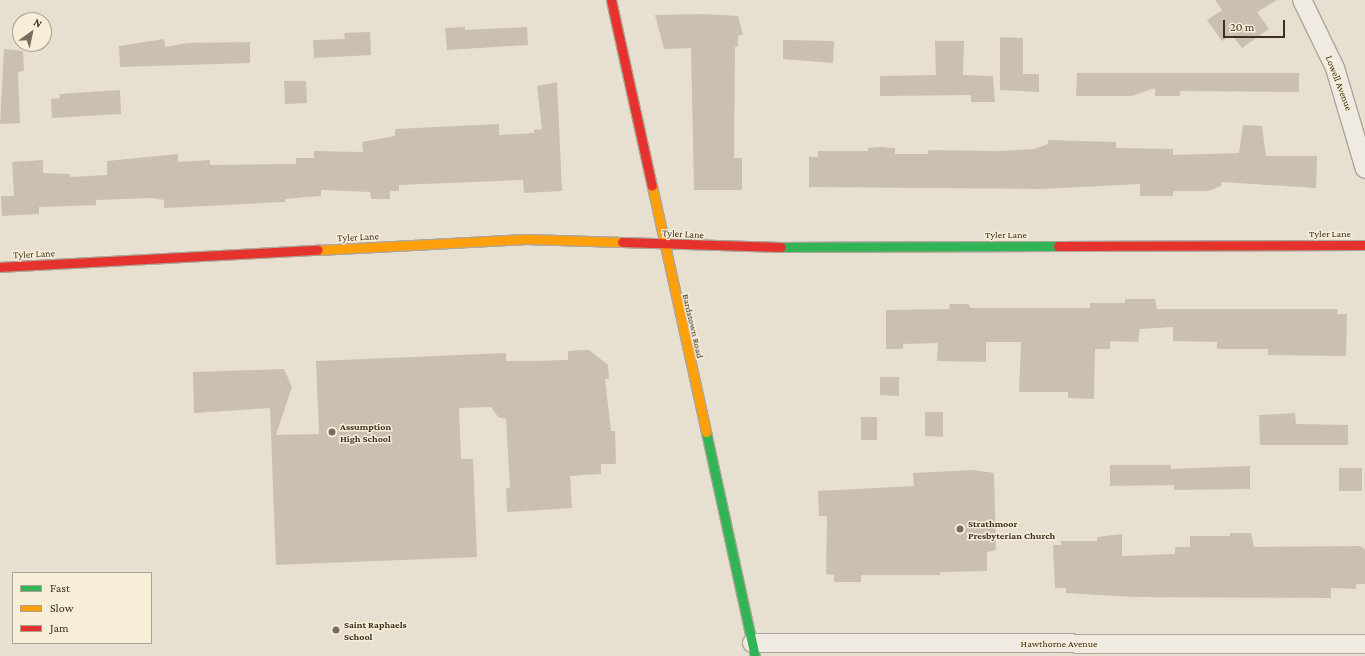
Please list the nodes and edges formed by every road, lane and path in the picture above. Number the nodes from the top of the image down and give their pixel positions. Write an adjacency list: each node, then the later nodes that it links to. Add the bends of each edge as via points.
1 (611, 0): 4 (street, Bardstown Road)
2 (1302, 0): 3 (street, Lowell Avenue, via 1335,68)
3 (1365, 169)
4 (665, 244): 5 (street, Tyler Lane); 6 (street, Tyler Lane, via 526,239); 8 (street, Bardstown Road)
5 (1365, 245)
6 (0, 267)
7 (1365, 644): 8 (street, Hawthorne Avenue)
8 (754, 650)

